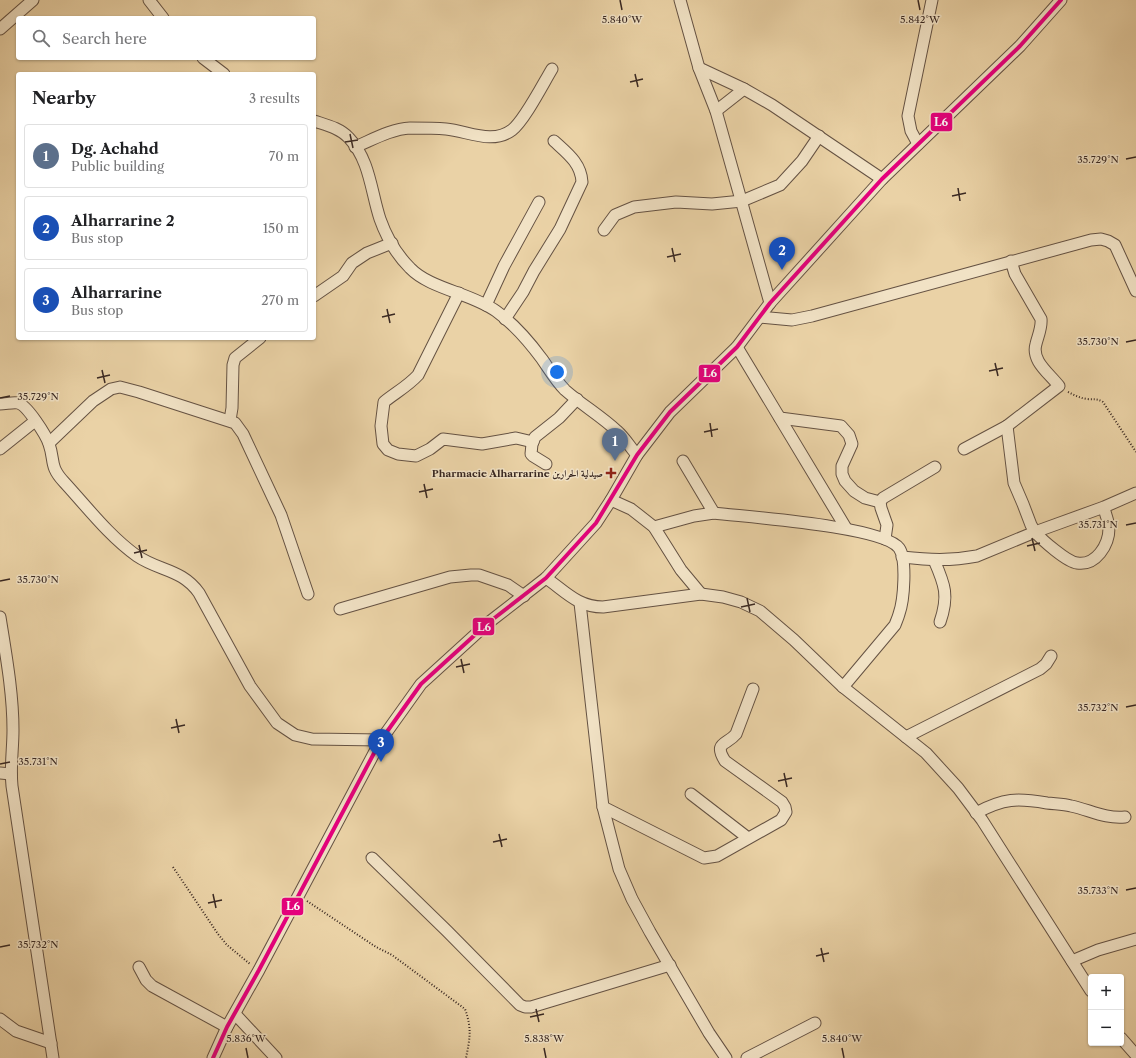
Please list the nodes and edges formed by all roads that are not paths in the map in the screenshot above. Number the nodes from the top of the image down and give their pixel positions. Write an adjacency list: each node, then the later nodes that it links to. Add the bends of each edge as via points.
1 (33, 0): 7 (street)
2 (149, 0): 6 (street)
3 (680, 0): 9 (street)
4 (932, 0): 17 (street, via 908,116 911,131)
5 (1061, 0): 17 (street, via 1020,46)
6 (162, 16)
7 (0, 29)
8 (206, 60): 11 (street)
9 (698, 68): 12 (street); 13 (street)
10 (552, 69): 18 (street, via 520,121 512,130 501,135 483,137 448,129 410,128 399,129)
11 (221, 72)
12 (744, 89): 13 (street); 15 (street, via 772,104)
13 (716, 111): 20 (street)
14 (316, 122): 18 (street, via 337,129)
15 (819, 136): 19 (street); 20 (street, via 802,161 780,185)
16 (554, 141): 31 (street, via 576,163 582,182 560,229)
17 (918, 144): 19 (street)
18 (355, 146): 23 (street, via 369,176 380,220)
19 (882, 179): 28 (street)
20 (742, 201): 22 (street, via 712,204 676,202 634,207 615,215); 28 (street)
21 (539, 202): 29 (street)
22 (604, 230)
23 (392, 243): 26 (street, via 410,269 423,278); 27 (street, via 352,262 343,276)
24 (1011, 261): 25 (street, via 1101,239 1115,246); 30 (street, via 812,316 792,320); 39 (street, via 1015,274 1041,319 1042,324 1034,349 1037,360 1059,386)
25 (1136, 291)
26 (459, 293): 29 (street); 40 (street, via 418,375 384,402 380,426 383,444 388,450 398,454 416,456 443,439 482,444 516,438)
27 (316, 295)
28 (770, 303): 30 (street)
29 (486, 305): 31 (street)
30 (760, 317): 33 (street)
31 (505, 319): 34 (street, via 523,335 564,389)
32 (258, 340): 37 (street, via 236,358 233,365)
33 (737, 347): 36 (street); 44 (street, via 670,412)
34 (577, 399): 40 (street, via 559,418 535,437); 44 (street, via 618,432)
35 (0, 404): 38 (street, via 18,403 25,406)
36 (780, 418): 50 (street, via 841,426 849,435 852,444 842,466 845,481 865,498); 54 (street)
37 (230, 420): 41 (street, via 120,387 111,389 93,401); 60 (street, via 243,434 281,515)
38 (35, 421): 41 (street); 42 (street)
39 (1007, 426): 43 (street); 55 (street, via 1014,483)
40 (533, 442): 46 (street, via 531,454)
41 (49, 444): 71 (street, via 53,469 109,532 137,556 183,577 199,592 250,686 277,723 294,735 312,739)
42 (0, 449)
43 (964, 449)
44 (637, 455): 49 (street)
45 (683, 461): 52 (street)
46 (546, 464)
47 (935, 467): 50 (street)
48 (1136, 493): 51 (street)
49 (611, 500): 53 (street, via 631,509); 59 (street, via 596,523)
50 (880, 502): 56 (street, via 887,525)
51 (1104, 507): 55 (street); 55 (street, via 1109,528 1107,542 1090,561 1077,563 1064,556)
52 (714, 513): 53 (street); 54 (street)
53 (654, 527): 61 (street, via 681,570)
54 (846, 528): 56 (street)
55 (1035, 532): 58 (street, via 977,556 958,560)
56 (886, 539): 57 (street, via 898,547)
57 (902, 557): 58 (street); 68 (street, via 902,599 895,625)
58 (934, 560): 66 (street, via 942,577 945,592)
59 (546, 578): 62 (street); 63 (street)
60 (308, 594)
61 (701, 594): 63 (street, via 603,607); 68 (street, via 741,602 760,611)
62 (524, 596): 64 (street, via 508,585 479,574 450,577); 71 (street, via 488,623 421,684)
63 (580, 603): 74 (street)
64 (340, 610)
65 (0, 617): 72 (street, via 12,723)
66 (940, 622)
67 (1051, 656): 70 (street, via 1040,669)
68 (844, 687): 70 (street)
69 (753, 689): 77 (street, via 736,734 723,743 722,756 782,802 786,812 781,820)
70 (906, 737): 75 (street, via 926,753 958,788)
71 (381, 740): 84 (street)
72 (6, 774): 89 (street)
73 (691, 794): 77 (street)
74 (603, 807): 77 (street, via 704,858 717,856); 81 (street, via 619,869 632,899)
75 (976, 813): 76 (street, via 1001,802 1023,799 1071,806 1114,818); 80 (street)
76 (1125, 817)
77 (748, 838)
78 (372, 858): 81 (street, via 520,1005 525,1007)
79 (1136, 939): 80 (street)
80 (1072, 961): 83 (street)
81 (670, 965): 94 (street)
82 (139, 967): 87 (street, via 152,986)
83 (1088, 986)
84 (235, 1014): 87 (street); 93 (street)
85 (0, 1019): 89 (street, via 16,1031)
86 (816, 1023): 95 (street)
87 (227, 1027): 92 (street)
88 (1124, 1041): 90 (street)
89 (51, 1043): 91 (street)
90 (1136, 1055)
91 (53, 1058)
92 (213, 1058)
93 (276, 1058)
94 (726, 1058)
95 (747, 1058)

